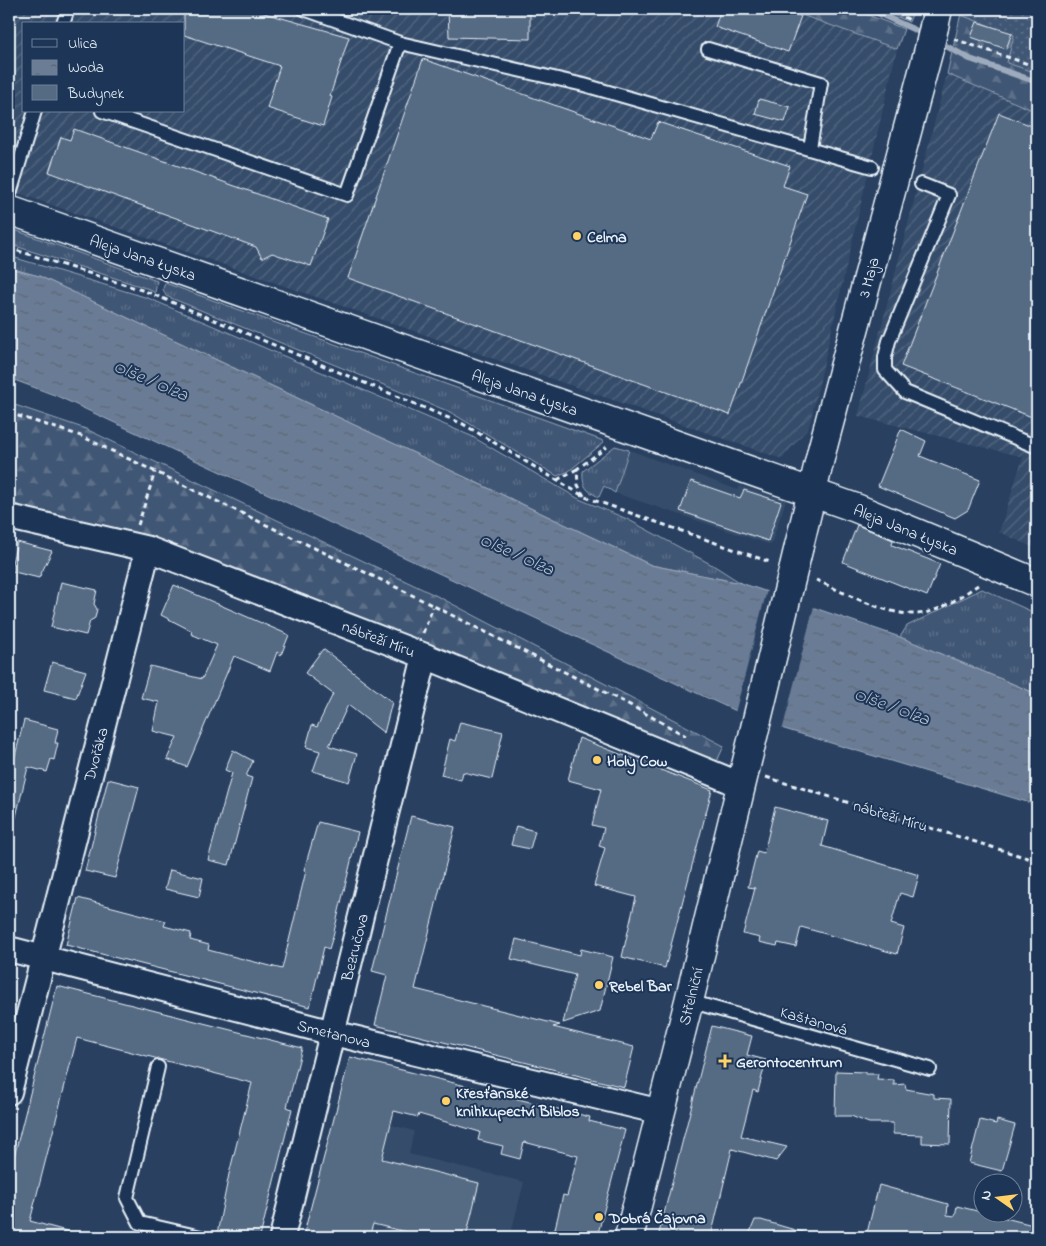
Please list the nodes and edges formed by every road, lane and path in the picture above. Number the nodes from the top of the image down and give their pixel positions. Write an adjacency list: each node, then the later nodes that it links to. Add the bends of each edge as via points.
1 (68, 9): 3 (lane)
2 (304, 9): 5 (lane)
3 (64, 22)
4 (939, 31): 7 (path); 24 (street, 3 Maja)
5 (400, 43): 9 (lane, via 347,195); 10 (lane, via 584,85)
6 (708, 49): 10 (lane, via 821,83)
7 (1037, 67)
8 (35, 112): 13 (lane)
9 (105, 112)
10 (810, 148): 11 (lane)
11 (872, 167)
12 (921, 184): 20 (lane, via 949,195 889,341 885,370 905,392)
13 (9, 197)
14 (9, 210): 24 (street, Aleja Jana Łyska)
15 (9, 248): 17 (path)
16 (161, 294): 17 (path)
17 (163, 299): 23 (path, via 463,424)
18 (9, 413): 22 (path, via 81,436)
19 (611, 438): 21 (path, via 607,446)
20 (1037, 447)
21 (576, 469): 23 (path); 25 (path, via 578,485)
22 (155, 472): 28 (path); 34 (path, via 404,591 630,705)
23 (556, 480): 25 (path)
24 (811, 492): 27 (street, 3 Maja); 32 (street, Aleja Jana Łyska)
25 (585, 497): 29 (path)
26 (9, 517): 28 (street, nábřeží Míru)
27 (799, 546): 35 (street, Střelniční, bridge)
28 (140, 547): 33 (street, nábřeží Míru); 38 (street, Dvořáka)
29 (779, 566)
30 (807, 577): 31 (path, via 890,611 916,614 936,609)
31 (981, 583)
32 (1037, 583)
33 (425, 656): 35 (street, nábřeží Míru); 40 (street, Bezručova)
34 (690, 739)
35 (745, 770): 36 (path, nábřeží Míru); 39 (street, Střelniční)
36 (1037, 861)
37 (9, 949): 38 (street, Smetanova)
38 (42, 958): 40 (street, Smetanova); 43 (street, Dvořáka)
39 (689, 1001): 42 (lane, Kaštanová); 44 (street, Střelniční)
40 (333, 1033): 44 (street, Smetanova); 46 (street, Bezručova)
41 (158, 1067): 45 (lane, via 127,1198 140,1223)
42 (930, 1069)
43 (9, 1092)
44 (661, 1112): 47 (street, Střelniční)
45 (201, 1237)
46 (282, 1237)
47 (629, 1237)

